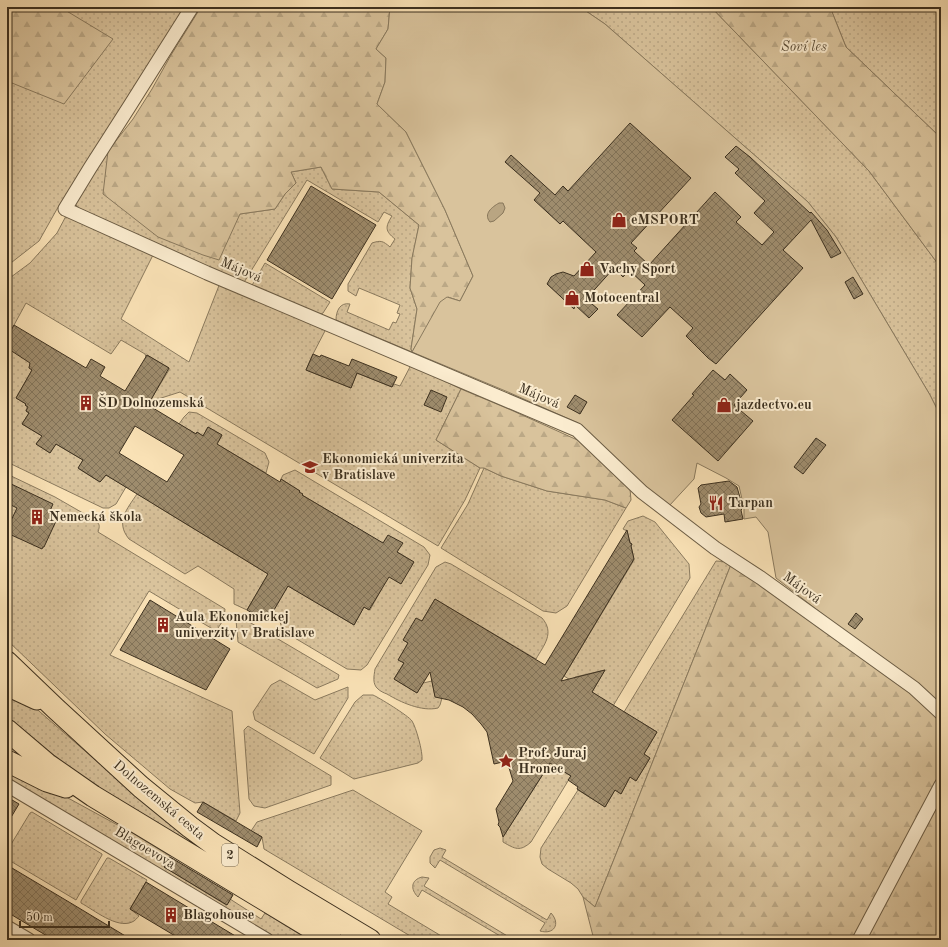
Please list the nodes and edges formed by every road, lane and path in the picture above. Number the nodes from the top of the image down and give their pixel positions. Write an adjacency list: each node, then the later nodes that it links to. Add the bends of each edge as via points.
1 (192, 7): 5 (street, Májová, via 65,209 207,273 577,430 642,492 715,548 914,688)
2 (7, 662): 4 (main road, Dolnozemská cesta / 2)
3 (7, 684): 4 (main road)
4 (55, 708): 15 (main road, Dolnozemská cesta / 2, via 141,787 190,827 288,891)
5 (941, 713)
6 (7, 730): 10 (main road, Dolnozemská cesta / 2, via 47,764)
7 (7, 761): 10 (main road, via 48,780)
8 (7, 784): 13 (street, Blagoevova)
9 (941, 785): 16 (street)
10 (93, 796): 14 (main road, Dolnozemská cesta / 2)
11 (7, 927): 12 (street)
12 (29, 940)
13 (267, 940)
14 (331, 940)
15 (370, 940)
16 (859, 940)

